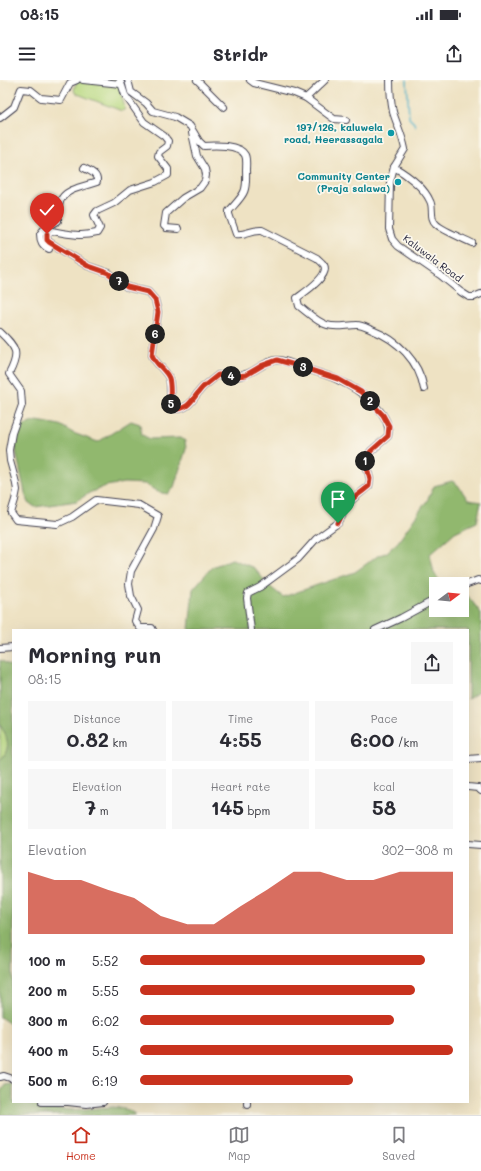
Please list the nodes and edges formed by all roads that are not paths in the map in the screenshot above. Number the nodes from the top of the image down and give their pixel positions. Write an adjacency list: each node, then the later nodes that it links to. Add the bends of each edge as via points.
1 (77, 80): 11 (street, via 70,83 61,100 42,98 31,90 20,90 14,107)
2 (83, 80): 8 (street)
3 (128, 80): 13 (street, via 131,92 153,111 175,117)
4 (197, 80): 10 (street)
5 (250, 80): 9 (street)
6 (325, 80): 9 (street)
7 (390, 80): 14 (street, Kaluwala Road, via 393,112 403,135 405,149)
8 (121, 82): 17 (street, via 125,94 144,122 168,141 158,156 168,169 168,175 130,190 96,211 94,215 100,228 97,233 76,236 52,231 47,234)
9 (306, 98): 12 (street, via 334,119)
10 (224, 107)
11 (0, 118)
12 (346, 120)
13 (190, 126): 16 (street, via 197,156 206,175 200,188 183,198 166,213 164,226); 21 (street, via 204,146 224,145 242,152 245,156 247,186 229,214 236,234 262,230 317,258 324,265 323,275 312,288 297,298 299,306 325,325 359,325 382,334 410,357 422,378)
14 (394, 167): 18 (street, via 415,182 430,199 435,224); 19 (street, Kaluwala Road, via 390,182 389,229 392,239 461,292 470,297)
15 (84, 168): 17 (street, via 94,174 97,182 62,197 58,221 40,234 44,246 49,248)
16 (178, 229)
17 (49, 242): 26 (street, via 88,266 108,273 127,287 148,292 155,300 158,312 152,355 169,378 171,404 174,409 187,406 218,375 246,375 277,360 338,379 361,392 383,415 389,426 388,436 365,460 370,479 369,486 347,504 338,523 316,539 298,559 248,593)
18 (472, 243)
19 (481, 294)
20 (0, 332): 25 (street, via 15,349 16,360 9,374 21,391 22,405 9,450 17,490 11,513 16,520 57,524 96,500 139,505 158,516 154,529 131,572 128,584 138,610 135,621 140,628)
21 (424, 389)
22 (481, 581): 23 (street)
23 (469, 583)
24 (429, 603): 27 (street)
25 (152, 629)
26 (251, 629)
27 (377, 629)
28 (12, 647): 29 (street)
29 (0, 648)
30 (481, 758): 31 (street)
31 (469, 759)
32 (469, 787): 33 (street)
33 (481, 791)
34 (469, 844): 35 (street)
35 (481, 845)
36 (0, 1077): 37 (street)
37 (12, 1079)
38 (77, 1103): 39 (street)
39 (94, 1103)

